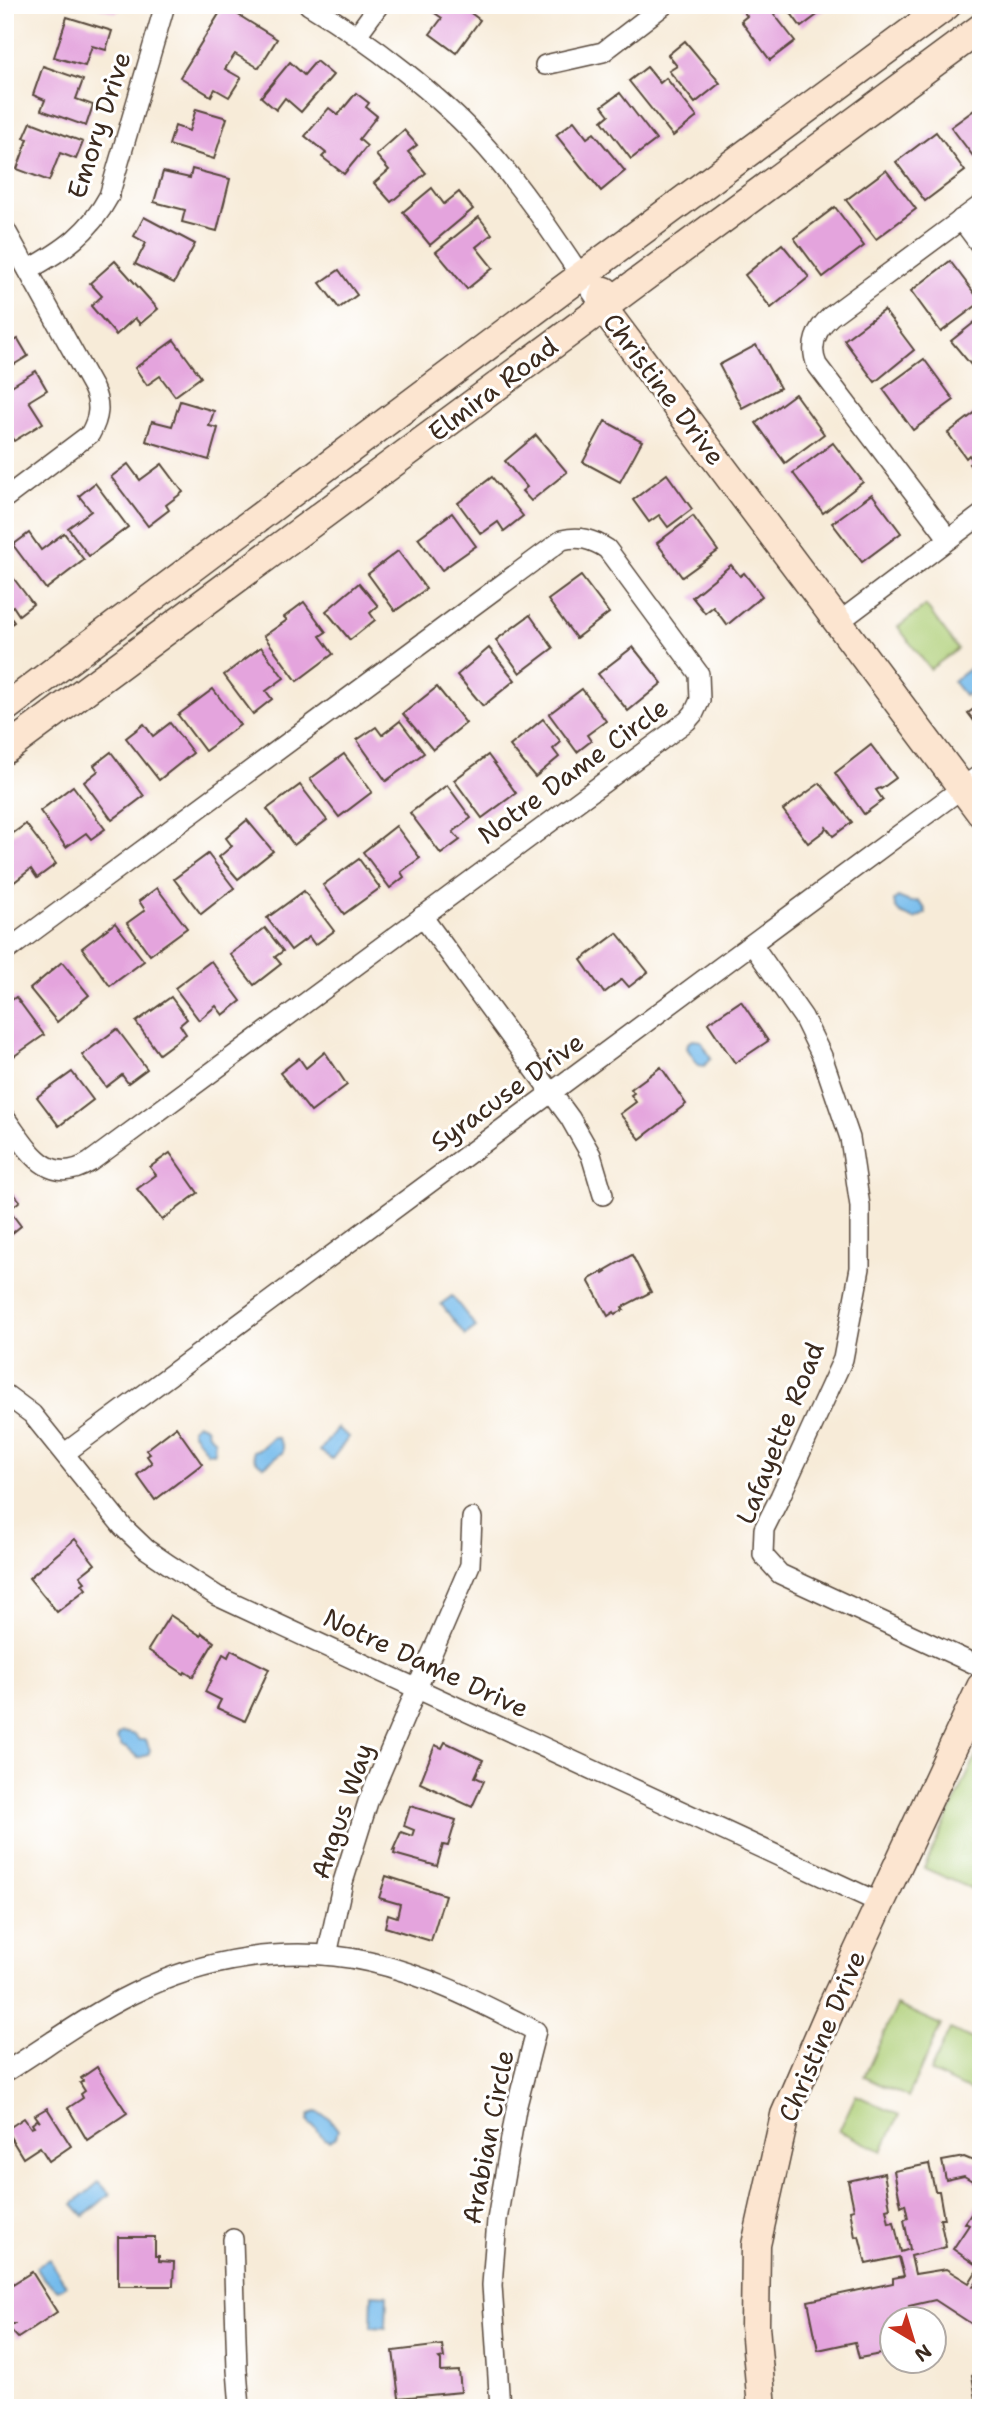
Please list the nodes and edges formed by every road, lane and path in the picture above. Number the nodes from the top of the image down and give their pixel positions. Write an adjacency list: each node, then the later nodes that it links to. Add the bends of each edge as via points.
1 (164, 5): 14 (street, Emory Drive, via 108,196 87,229 57,255)
2 (309, 5): 7 (street, Christine Drive)
3 (379, 5): 7 (street)
4 (664, 5): 8 (street, via 603,52)
5 (947, 5): 9 (main road, Elmira Road)
6 (981, 28): 16 (main road, Elmira Road)
7 (356, 35): 15 (street, Christine Drive, via 473,133 524,193)
8 (545, 65)
9 (761, 143): 15 (main road, Elmira Road); 16 (main road, via 699,208 614,274)
10 (981, 205): 11 (street)
11 (961, 219): 13 (street); 20 (street, via 824,322 813,349 820,369)
12 (5, 229): 14 (street)
13 (981, 246)
14 (28, 271): 18 (street, via 99,405 96,424 81,444)
15 (582, 277): 16 (street, Christine Drive); 17 (main road, via 577,303 467,387); 22 (main road, Elmira Road)
16 (602, 307): 17 (main road, Elmira Road); 21 (main road, Christine Drive)
17 (419, 445): 23 (main road, Elmira Road)
18 (5, 499)
19 (981, 516): 20 (street)
20 (949, 539): 21 (street)
21 (839, 622): 24 (main road, Christine Drive)
22 (5, 708)
23 (5, 750)
24 (972, 781): 25 (main road, Christine Drive); 27 (street, Syracuse Drive)
25 (981, 813)
26 (422, 916): 28 (street, Notre Dame Circle, via 687,721 697,707 701,687 696,668 613,556 598,543 570,538 551,547); 29 (street); 30 (street, Notre Dame Circle, via 79,1168 56,1170 41,1163)
27 (752, 944): 29 (street, Syracuse Drive); 35 (street, Lafayette Road, via 803,1017 822,1056 850,1139 860,1206 860,1268 843,1359 764,1529 763,1555 780,1574)
28 (5, 952)
29 (552, 1093): 31 (street, via 591,1155); 33 (street, Syracuse Drive)
30 (5, 1118)
31 (603, 1195)
32 (5, 1394): 33 (street, Notre Dame Drive, via 32,1414)
33 (65, 1453): 36 (street, Notre Dame Drive, via 123,1527 188,1578 217,1596)
34 (472, 1518): 36 (street, Angus Way, via 470,1565)
35 (981, 1667)
36 (417, 1687): 38 (street, Notre Dame Drive); 39 (street, Angus Way, via 368,1802)
37 (981, 1687): 38 (main road, Christine Drive)
38 (880, 1903): 44 (main road, Christine Drive, via 785,2115 756,2245 755,2326)
39 (327, 1955): 40 (street, Arabian Circle, via 252,1956 177,1974 93,2016); 43 (street, Arabian Circle, via 415,1975 536,2031 516,2109 497,2220 492,2285)
40 (5, 2073)
41 (233, 2239): 42 (street)
42 (240, 2408)
43 (500, 2408)
44 (762, 2408)

